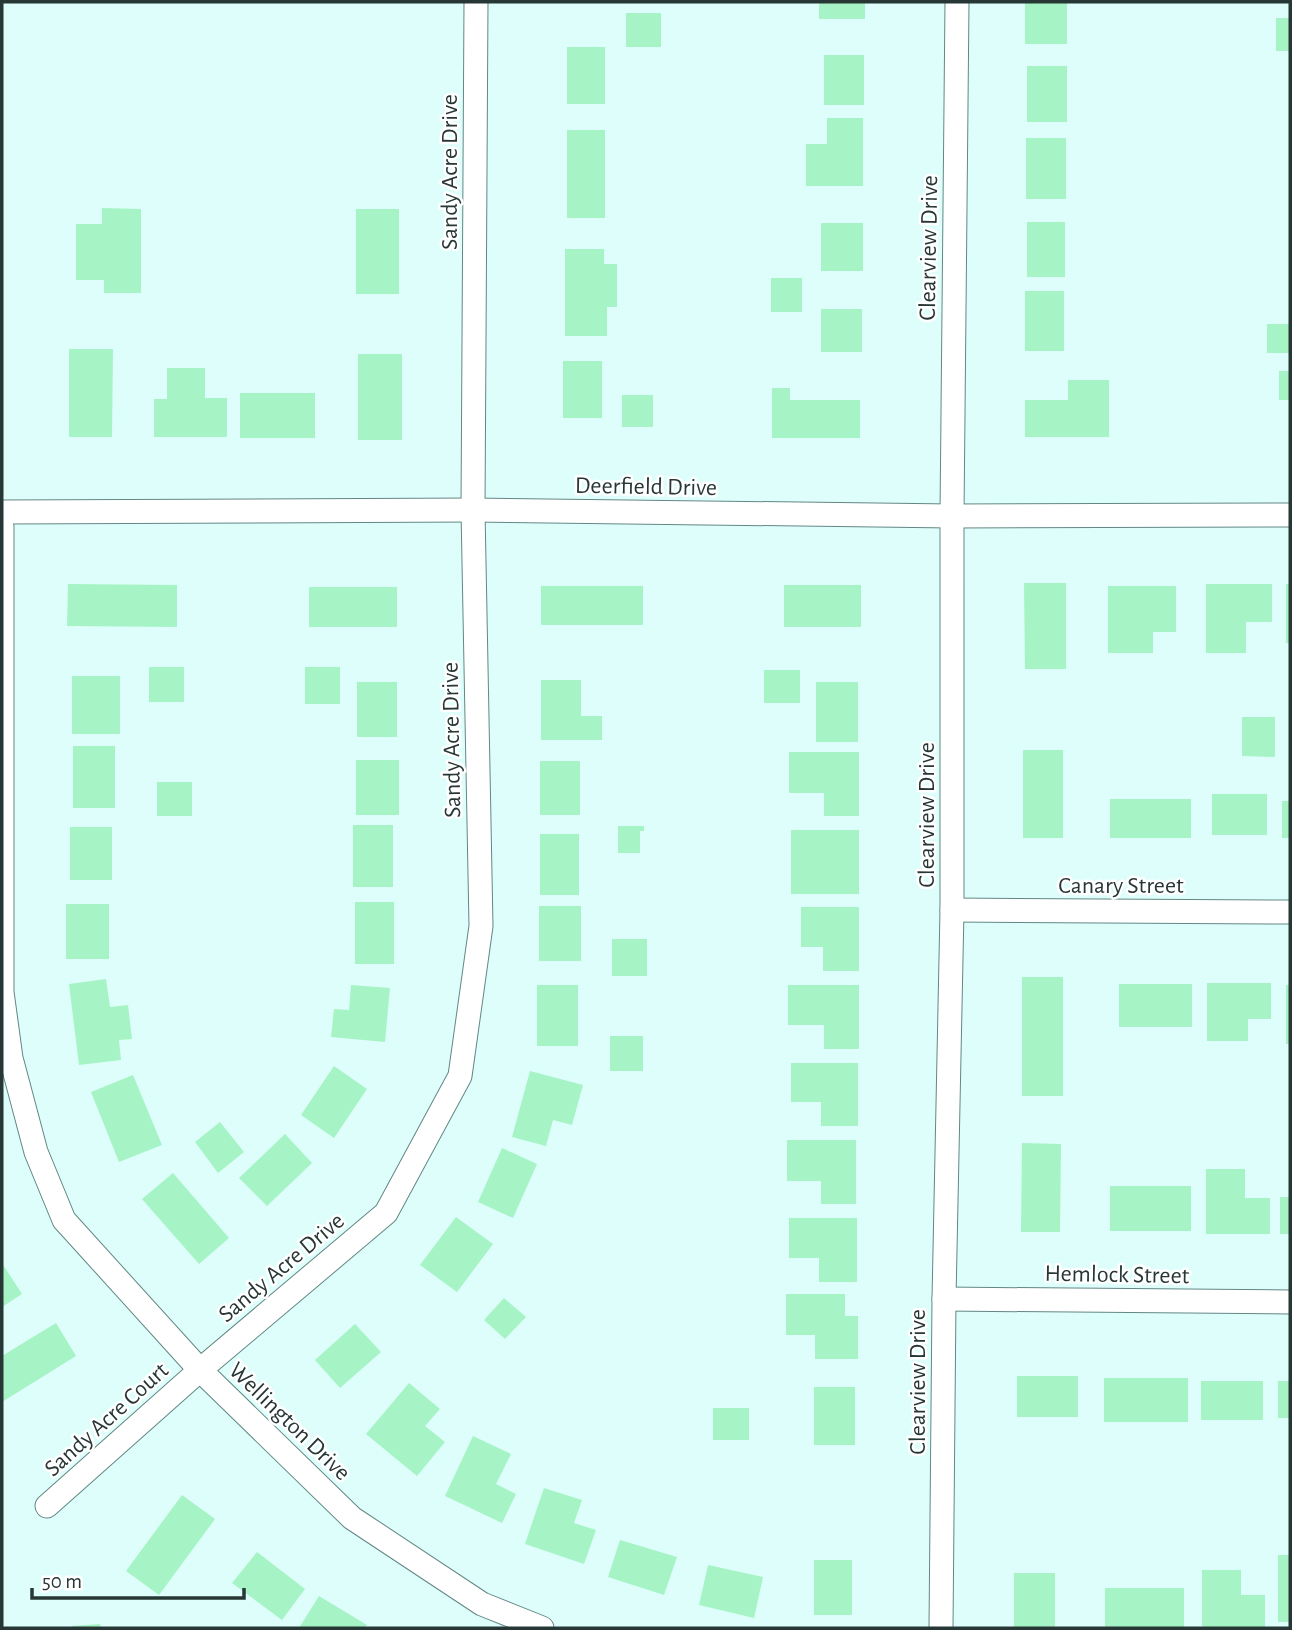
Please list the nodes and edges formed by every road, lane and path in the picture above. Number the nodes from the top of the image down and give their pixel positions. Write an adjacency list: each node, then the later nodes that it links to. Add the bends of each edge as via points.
1 (476, 2): 3 (street, Sandy Acre Drive)
2 (957, 2): 6 (street, Clearview Drive)
3 (473, 510): 4 (street, Deerfield Drive); 6 (street, Deerfield Drive); 12 (street, Sandy Acre Drive, via 481,926 460,1076 386,1213)
4 (2, 512)
5 (1290, 515): 6 (street, Deerfield Drive)
6 (952, 516): 8 (street, Clearview Drive)
7 (2, 527): 12 (street, Wellington Drive, via 2,992 11,1058 36,1152 64,1220)
8 (952, 910): 9 (street, Canary Street); 10 (street, Clearview Drive)
9 (1290, 912)
10 (944, 1299): 11 (street, Hemlock Street); 15 (street, Clearview Drive)
11 (1290, 1302)
12 (200, 1370): 13 (street, Sandy Acre Court); 14 (street, Wellington Drive, via 352,1518 482,1604)
13 (47, 1506)
14 (542, 1628)
15 (941, 1628)

